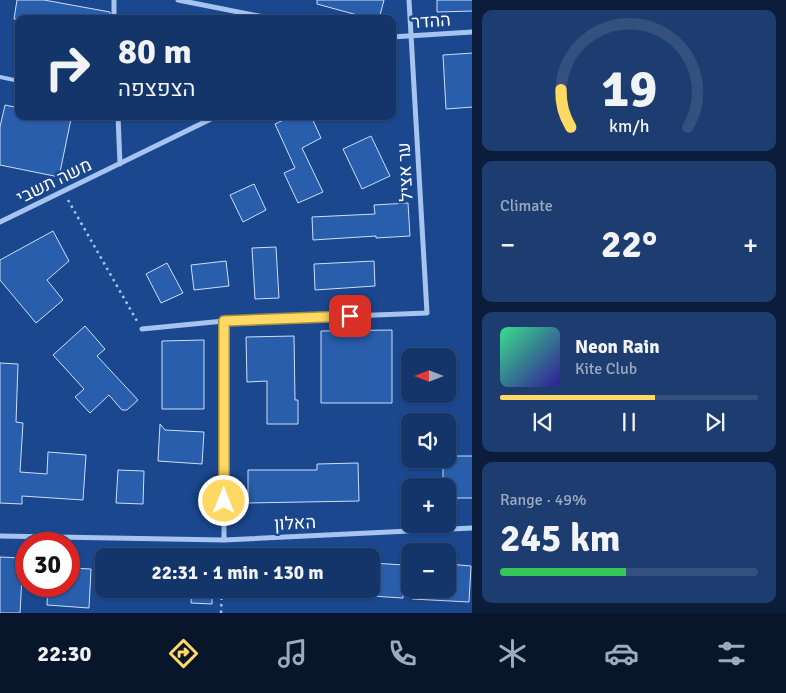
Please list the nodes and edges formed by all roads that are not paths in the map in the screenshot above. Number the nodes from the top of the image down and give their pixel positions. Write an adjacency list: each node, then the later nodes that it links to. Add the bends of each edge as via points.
1 (114, 0): 4 (street)
2 (178, 0): 5 (street)
3 (409, 0): 7 (street, ער אציל)
4 (114, 15)
5 (254, 15)
6 (472, 32): 7 (street, ההדר)
7 (411, 36): 8 (street, ההדר); 15 (street, ער אציל, via 426,313)
8 (396, 37)
9 (0, 77): 10 (lane)
10 (15, 80)
11 (118, 120): 13 (street)
12 (209, 120): 13 (street, משה תשבי)
13 (120, 164): 14 (street, משה תשבי)
14 (0, 222)
15 (224, 321): 16 (street); 19 (street)
16 (142, 329)
17 (472, 528): 19 (street, האלון)
18 (0, 536): 19 (street, האלון)
19 (224, 540)

